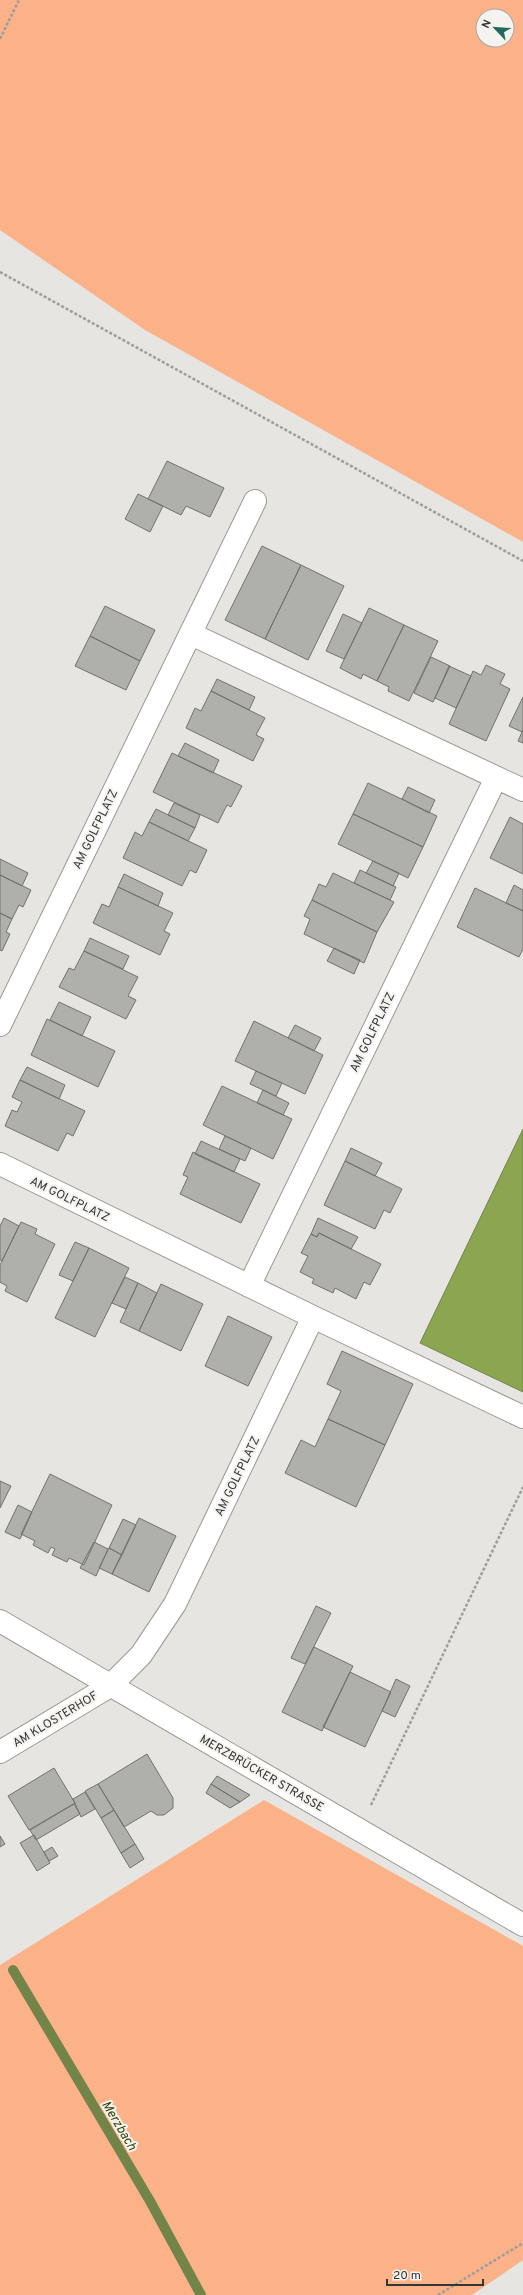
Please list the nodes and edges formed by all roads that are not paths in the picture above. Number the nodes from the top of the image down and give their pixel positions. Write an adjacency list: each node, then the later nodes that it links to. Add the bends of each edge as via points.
1 (255, 501): 2 (street, AM GOLFPLATZ)
2 (191, 634): 3 (street); 5 (street, AM GOLFPLATZ)
3 (496, 778): 4 (street); 7 (street, AM GOLFPLATZ)
4 (523, 790)
5 (0, 1025)
6 (0, 1164): 7 (street, AM GOLFPLATZ)
7 (249, 1286): 8 (street, AM GOLFPLATZ)
8 (313, 1317): 9 (street); 11 (street, AM GOLFPLATZ, via 175,1604 141,1655)
9 (523, 1417)
10 (0, 1621): 11 (street, MERZBRÜCKER STRASSE)
11 (110, 1686): 12 (street, AM KLOSTERHOF); 13 (street, MERZBRÜCKER STRASSE)
12 (0, 1752)
13 (523, 1925)

